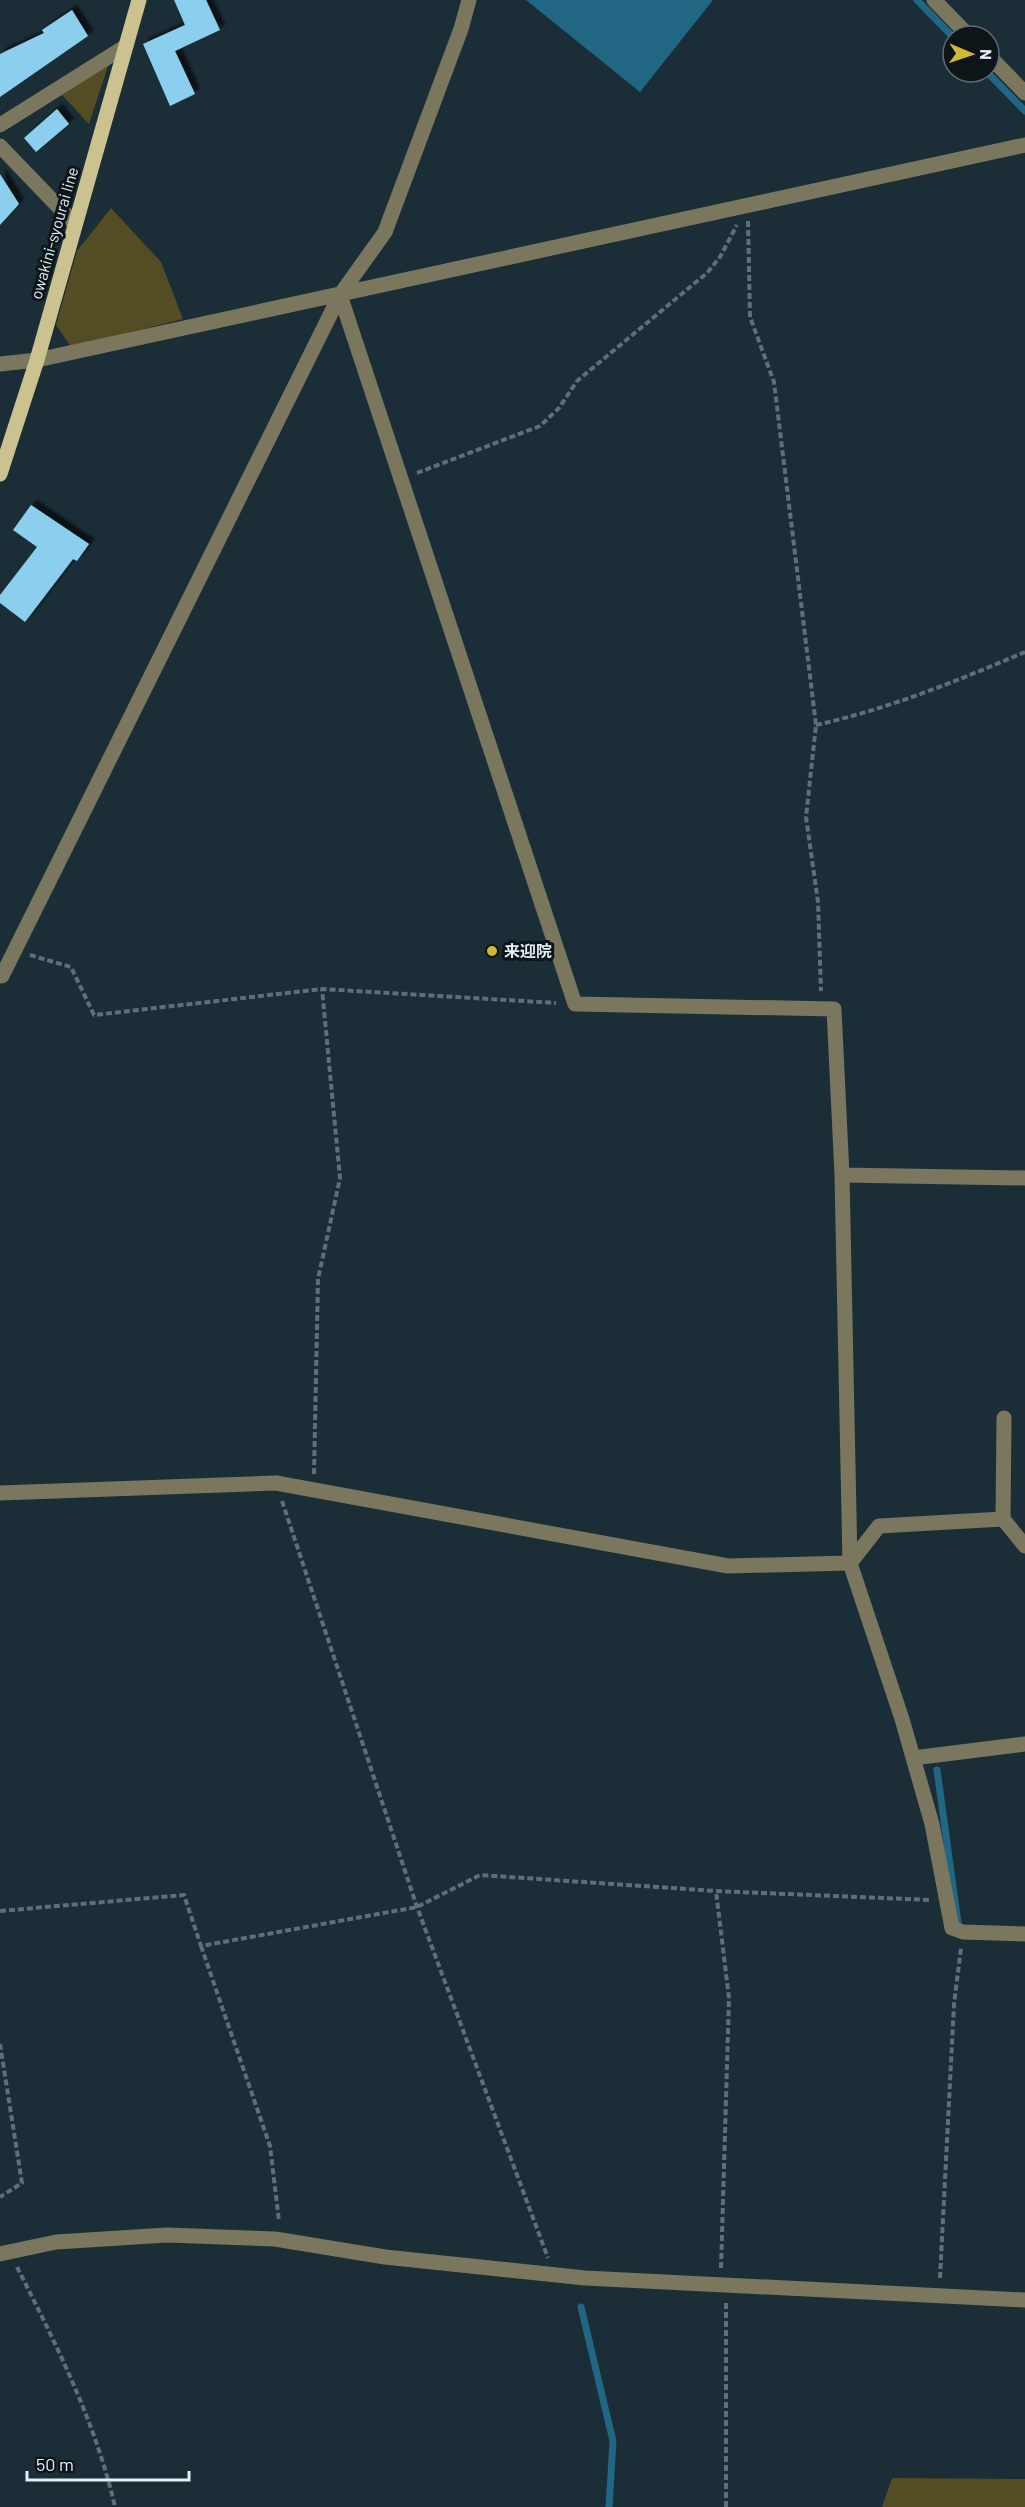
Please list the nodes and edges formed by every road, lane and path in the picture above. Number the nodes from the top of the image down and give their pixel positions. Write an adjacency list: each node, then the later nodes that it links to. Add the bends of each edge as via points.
1 (139, 0): 5 (main road, owakini-syourai line)
2 (469, 0): 13 (street, via 385,232)
3 (934, 0): 4 (street)
4 (957, 24)
5 (126, 46): 8 (street); 12 (main road, owakini-syourai line)
6 (1001, 68): 7 (street)
7 (1025, 93)
8 (0, 125)
9 (1025, 145): 11 (street)
10 (0, 146): 12 (street)
11 (748, 206): 13 (street); 17 (path, via 707,273 577,381 559,408 540,426); 19 (path, via 750,317 774,382)
12 (75, 224): 14 (main road, owakini-syourai line)
13 (340, 295): 14 (street); 17 (street); 20 (street)
14 (37, 360): 15 (street); 16 (main road, owakini-syourai line)
15 (0, 364)
16 (0, 474)
17 (401, 480): 23 (street)
18 (1025, 652): 19 (path, via 861,715)
19 (816, 725): 24 (path, via 806,817 818,902)
20 (16, 950): 21 (street); 22 (path, via 70,967 94,1015)
21 (2, 976)
22 (322, 989): 23 (path); 29 (path, via 340,1178 318,1279)
23 (575, 1004): 24 (street)
24 (822, 1010): 25 (street, via 834,1009)
25 (842, 1175): 26 (street); 33 (street)
26 (1025, 1178)
27 (1004, 1418): 31 (street)
28 (276, 1483): 29 (street); 30 (street); 38 (path)
29 (314, 1491): 33 (street, via 728,1566)
30 (0, 1493)
31 (1003, 1520): 32 (street); 33 (street, via 879,1526)
32 (1025, 1546)
33 (850, 1563): 35 (street)
34 (1025, 1744): 35 (street)
35 (913, 1758): 37 (street, via 932,1824)
36 (716, 1891): 37 (path); 38 (path, via 480,1875); 48 (path, via 729,1998)
37 (946, 1900): 40 (street, via 952,1928)
38 (417, 1906): 42 (path); 47 (path)
39 (0, 1911): 42 (path, via 184,1895)
40 (963, 1932): 41 (street); 49 (path, via 954,2004)
41 (1025, 1934)
42 (201, 1946): 45 (path, via 270,2146)
43 (0, 2044): 44 (path, via 22,2183)
44 (0, 2197)
45 (282, 2241): 46 (street, via 167,2235 56,2242); 47 (street, via 385,2257)
46 (5, 2253): 51 (path, via 49,2331 105,2462)
47 (554, 2275): 48 (street)
48 (724, 2284): 49 (street); 52 (path)
49 (939, 2294): 50 (street)
50 (1025, 2300)
51 (115, 2507)
52 (726, 2507)

